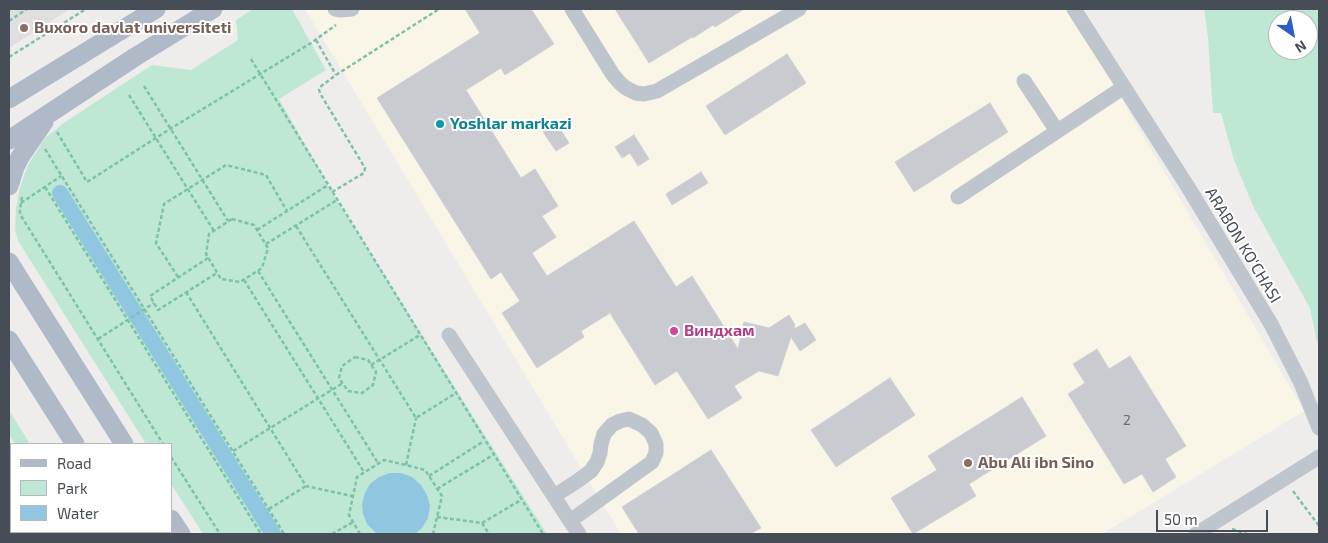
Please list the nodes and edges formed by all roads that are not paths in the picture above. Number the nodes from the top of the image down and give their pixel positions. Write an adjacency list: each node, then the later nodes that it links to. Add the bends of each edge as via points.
1 (156, 9): 10 (main road)
2 (213, 9): 11 (main road)
3 (335, 9): 4 (street)
4 (352, 9)
5 (572, 9): 6 (street, via 613,74 636,94 657,92)
6 (799, 9)
7 (1074, 9): 9 (street, ARABON KO'CHASI)
8 (1024, 81): 12 (street)
9 (1124, 87): 12 (street); 19 (street, ARABON KO'CHASI, via 1271,324)
10 (13, 95)
11 (50, 114): 13 (main road); 14 (main road, via 15,166)
12 (1056, 131): 15 (street)
13 (9, 140)
14 (16, 190)
15 (958, 197)
16 (9, 262): 21 (main road)
17 (449, 335): 23 (street)
18 (9, 340): 20 (main road)
19 (1319, 428)
20 (74, 443)
21 (123, 443)
22 (1319, 457): 28 (street)
23 (554, 496): 25 (street); 25 (street, via 591,471 597,462 604,434 612,426 630,420 651,432 656,444 652,462)
24 (172, 520): 26 (main road)
25 (570, 521): 27 (street)
26 (181, 534)
27 (579, 534)
28 (1196, 534)

